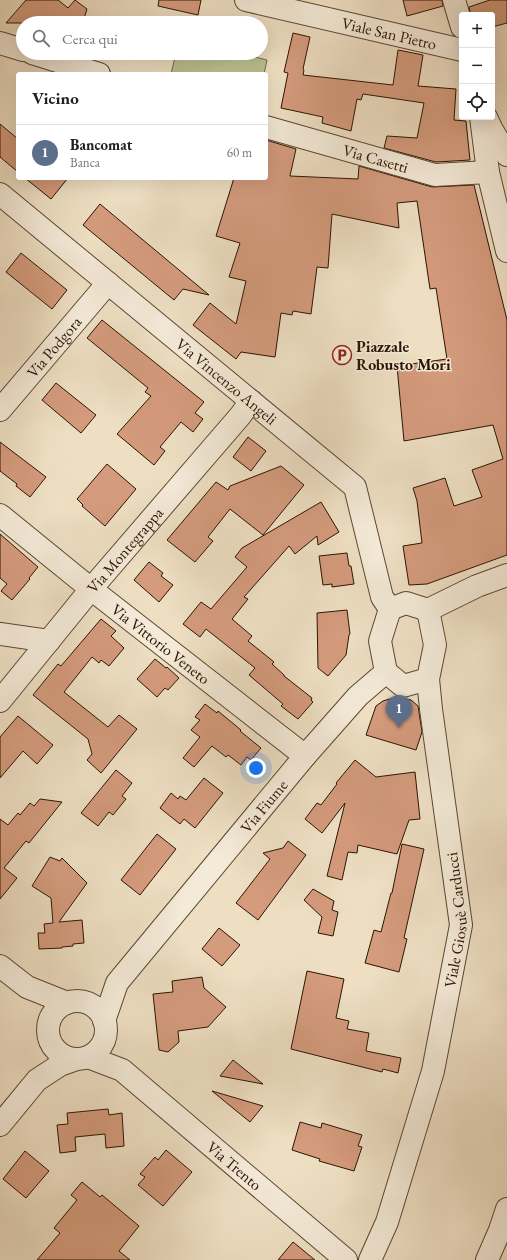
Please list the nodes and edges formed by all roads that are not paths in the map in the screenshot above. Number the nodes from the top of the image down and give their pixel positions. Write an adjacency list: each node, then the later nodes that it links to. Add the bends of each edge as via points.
1 (246, 0): 6 (street, Viale San Pietro)
2 (454, 0): 3 (street)
3 (459, 17)
4 (0, 43): 5 (street)
5 (16, 48)
6 (459, 49)
7 (54, 60): 8 (street)
8 (93, 72)
9 (481, 120): 13 (street)
10 (487, 120): 12 (street)
11 (268, 128): 13 (street, Via Casetti, via 435,175)
12 (507, 155): 13 (street)
13 (491, 182): 15 (street)
14 (0, 194): 16 (street, Via Vincenzo Angeli)
15 (507, 251)
16 (108, 283): 17 (street, Via Vincenzo Angeli); 18 (street, Via Podgora)
17 (251, 401): 21 (street, Via Montegrappa); 22 (street, Via Vincenzo Angeli, via 355,487 382,597)
18 (0, 410)
19 (0, 515): 21 (street, Via Vittorio Veneto)
20 (507, 575): 23 (street, via 477,586)
21 (91, 590): 25 (street, Via Montegrappa); 29 (street, Via Vittorio Veneto)
22 (390, 609): 23 (street, via 406,603); 26 (street, via 380,641)
23 (428, 610): 27 (street, Viale Giosuè Carducci, via 434,645)
24 (0, 634): 25 (street)
25 (49, 641): 28 (street, Via Montegrappa)
26 (386, 672): 27 (street, via 403,686); 29 (street, Via Fiume, via 358,696)
27 (428, 679): 42 (street, Viale Giosuè Carducci, via 461,926 433,1071 387,1222)
28 (0, 701)
29 (305, 756): 31 (street, Via Fiume)
30 (0, 966): 32 (street)
31 (117, 983): 33 (street); 34 (street)
32 (27, 988): 33 (street); 35 (street)
33 (75, 1003): 34 (street, via 93,1006 100,1012); 35 (street, via 59,1008 53,1014)
34 (105, 1029): 36 (street, via 102,1046 96,1052); 37 (street)
35 (50, 1032): 36 (street, via 54,1048 61,1054 68,1058); 38 (street)
36 (82, 1058): 37 (street); 38 (street, via 60,1065)
37 (122, 1070): 41 (street, Via Trento)
38 (37, 1080): 39 (street)
39 (0, 1125)
40 (507, 1209): 43 (street)
41 (346, 1260)
42 (370, 1260)
43 (487, 1260)

